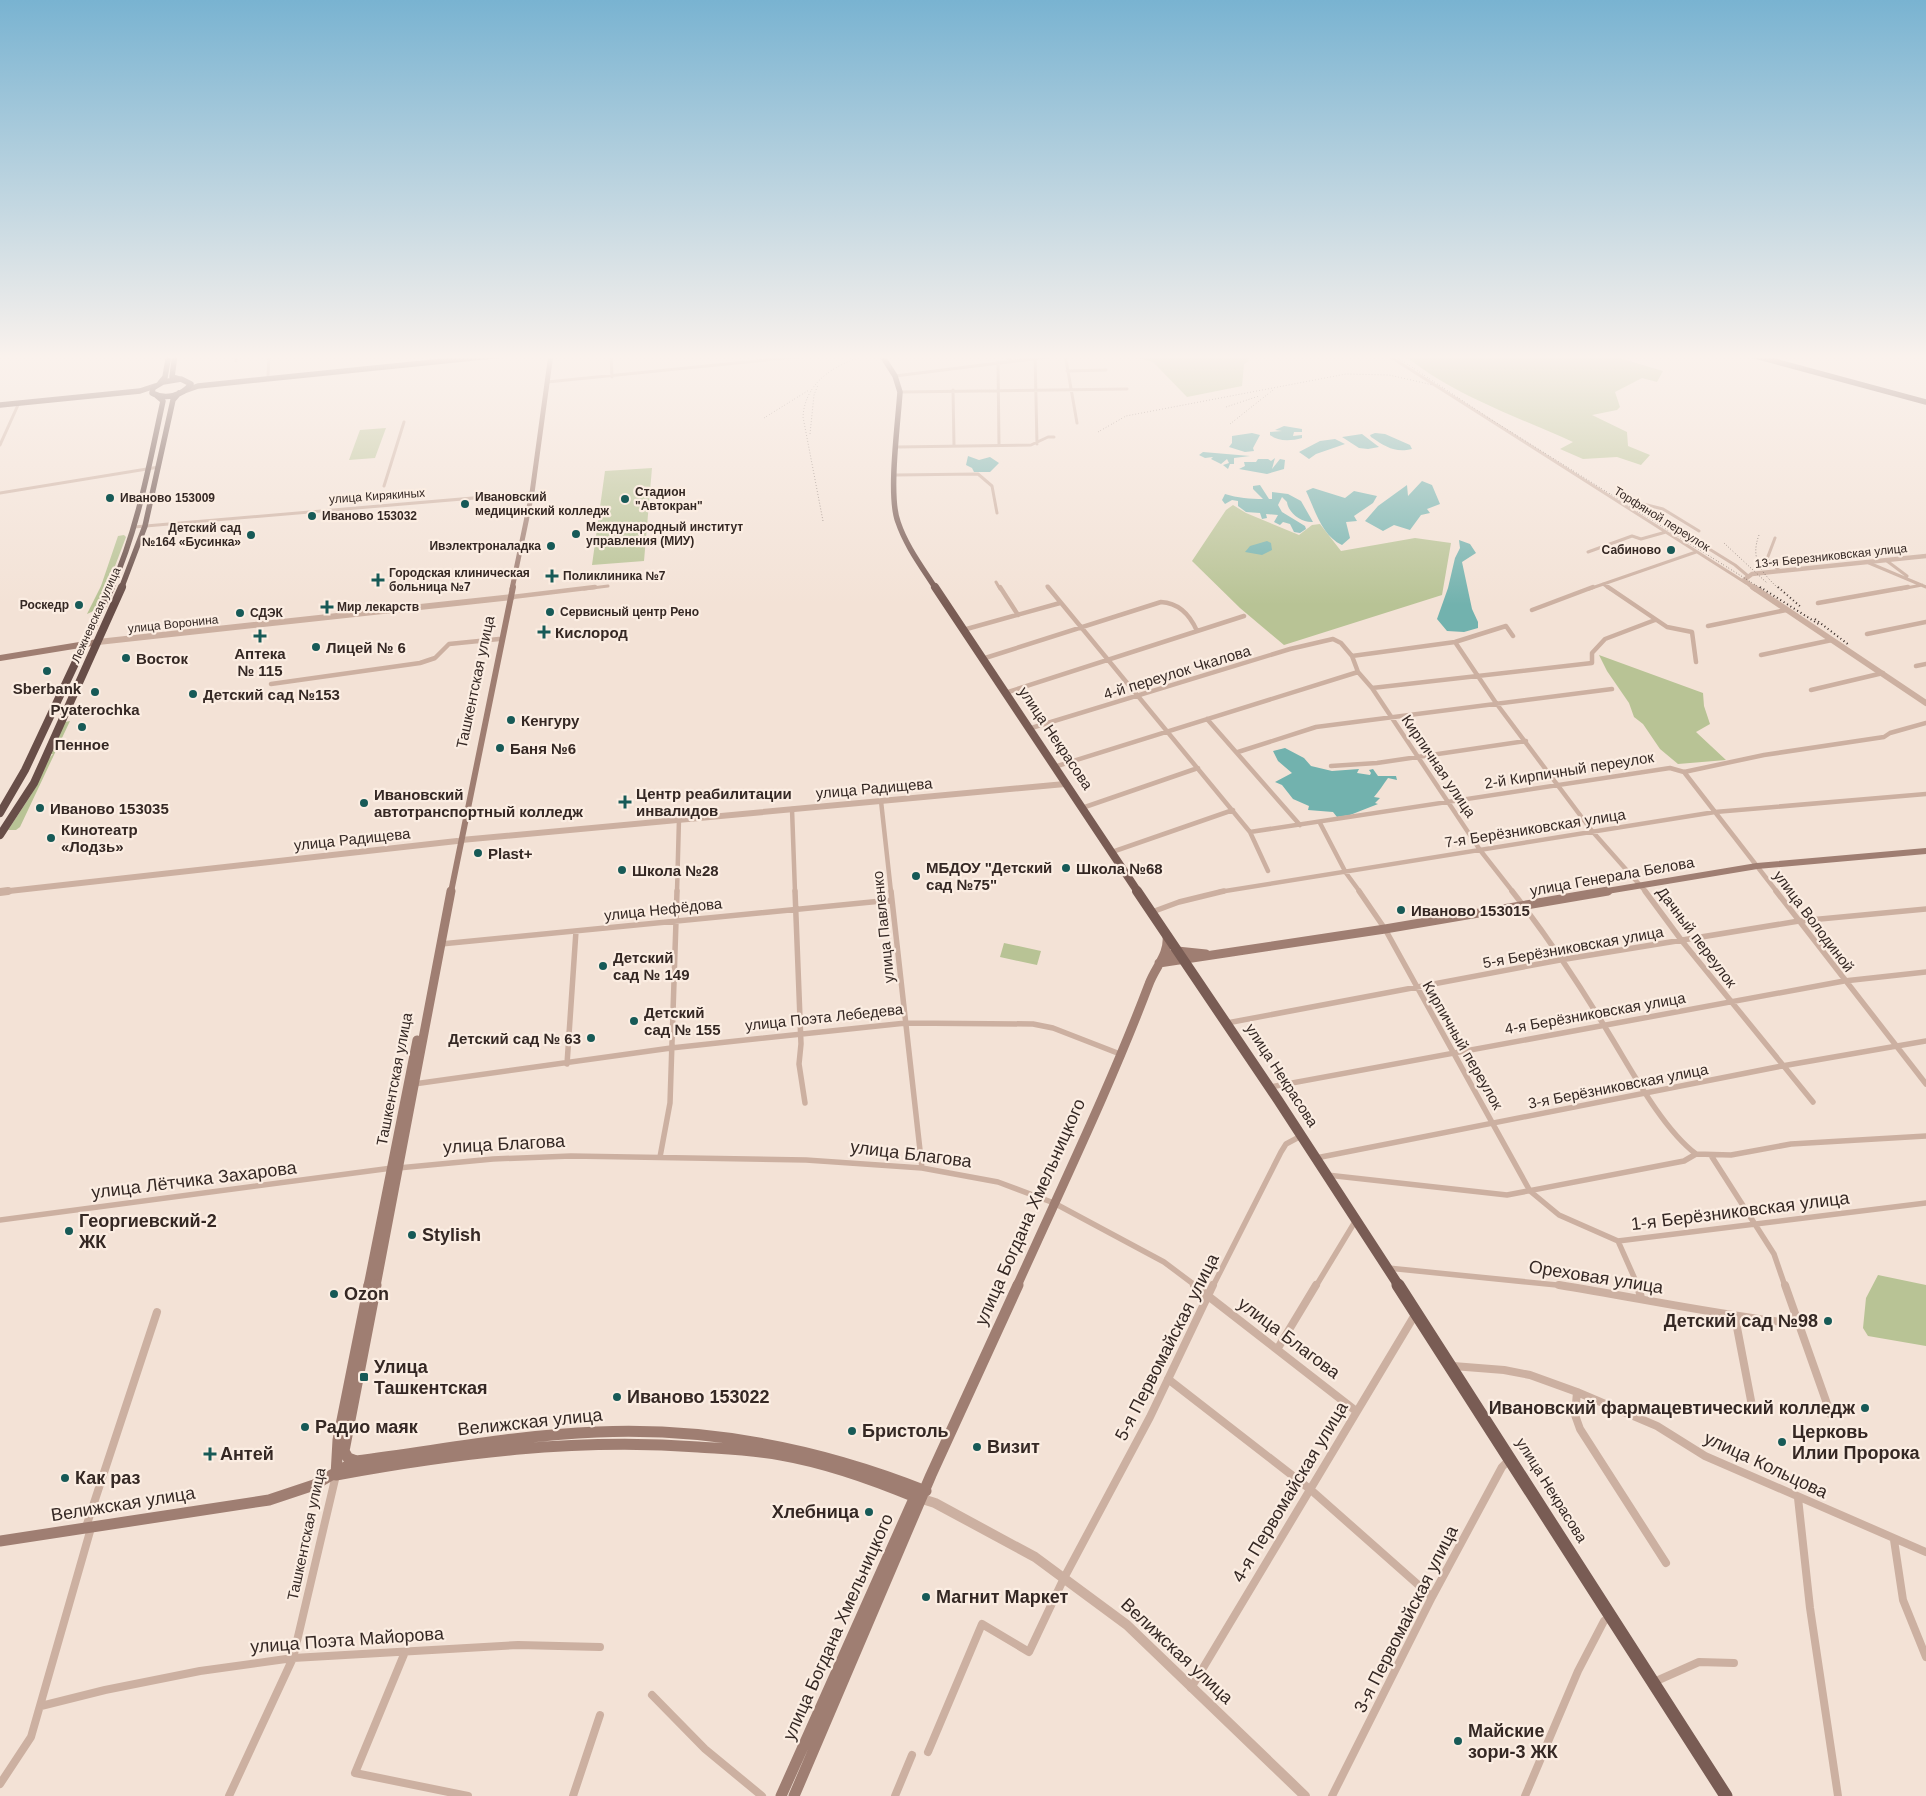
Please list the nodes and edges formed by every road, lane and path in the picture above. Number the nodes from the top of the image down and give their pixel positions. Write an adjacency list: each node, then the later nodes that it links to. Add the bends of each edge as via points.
1 (155, 438): 16 (highway, Лежневская улица)
2 (165, 438): 15 (highway, Лежневская улица)
3 (399, 438): 18 (street)
4 (538, 438): 20 (main road, Ташкентская улица)
5 (897, 438): 14 (main road, улица Некрасова)
6 (954, 438): 12 (street)
7 (999, 438): 13 (street)
8 (1037, 438): 11 (street)
9 (1047, 438): 11 (street)
10 (1518, 438): 25 (street, Торфяной переулок)
11 (1037, 444): 13 (street)
12 (954, 445): 13 (street); 14 (street)
13 (999, 445)
14 (896, 447): 17 (main road, улица Некрасова)
15 (159, 467): 16 (street); 22 (highway, Лежневская улица)
16 (148, 469): 19 (street); 23 (highway, Лежневская улица)
17 (895, 475): 21 (street, via 978,474 993,486); 51 (main road, улица Некрасова, via 894,511 900,528)
18 (384, 486)
19 (0, 493)
20 (530, 493): 22 (street, улица Кирякиных); 40 (main road, Ташкентская улица)
21 (997, 513)
22 (146, 526): 23 (street, улица Кирякиных); 58 (highway, Лежневская улица)
23 (134, 527): 60 (highway, Лежневская улица, via 104,604)
24 (1699, 531): 33 (street, via 1650,502 1639,503)
25 (1666, 532): 27 (street, via 1641,539 1632,536); 28 (street, Торфяной переулок)
26 (1775, 538): 32 (street, via 1766,560)
27 (1588, 552)
28 (1697, 552): 35 (street, Торфяной переулок); 36 (street)
29 (1926, 556): 30 (street, 13-я Березниковская улица)
30 (1887, 561): 31 (street, 13-я Березниковская улица); 39 (street)
31 (1869, 563): 32 (street, 13-я Березниковская улица); 39 (street)
32 (1780, 571): 33 (street, 13-я Березниковская улица)
33 (1748, 576): 35 (street, 13-я Березниковская улица, via 1744,580)
34 (996, 582): 45 (street)
35 (1746, 583): 44 (street, Торфяной переулок)
36 (1603, 584): 43 (street); 47 (street)
37 (608, 586): 40 (street, улица Воронина)
38 (1047, 586): 41 (street)
39 (1924, 586): 42 (street)
40 (510, 597): 55 (main road, Ташкентская улица); 58 (street, улица Воронина)
41 (1060, 603): 45 (street); 50 (street)
42 (1818, 603)
43 (1532, 610)
44 (1786, 610): 49 (street); 57 (street, Торфяной переулок)
45 (1018, 615): 51 (street)
46 (1244, 616): 52 (street)
47 (1655, 620): 66 (street, via 1667,627 1692,632); 71 (street, via 1604,639 1592,653 1594,662)
48 (1926, 622): 53 (street)
49 (1708, 626)
50 (1082, 628): 52 (street, via 1169,602 1177,605 1194,622); 64 (street); 65 (street)
51 (963, 630): 64 (main road, улица Некрасова)
52 (1197, 631): 65 (street)
53 (1867, 634)
54 (1513, 636): 59 (street, via 1506,626)
55 (501, 639): 72 (street, via 449,644 435,658 420,663); 108 (main road, Ташкентская улица)
56 (1333, 639): 61 (street, Кирпичная улица); 77 (street, 4-й переулок Чкалова, via 1290,648)
57 (1832, 640): 62 (street); 70 (street, Торфяной переулок)
58 (98, 642): 60 (main road); 107 (highway, Лежневская улица, via 34,783)
59 (1455, 642): 61 (street); 71 (street, Дачный переулок)
60 (84, 644): 63 (main road); 101 (highway, Лежневская улица)
61 (1352, 656): 69 (street, Кирпичная улица)
62 (1761, 656)
63 (0, 657)
64 (982, 659): 76 (main road, улица Некрасова)
65 (1108, 660): 76 (street); 77 (street)
66 (1696, 662)
67 (1926, 664): 68 (street)
68 (1916, 666)
69 (1358, 672): 73 (street, Кирпичная улица); 81 (street)
70 (1884, 673): 75 (street); 78 (street, Торфяной переулок)
71 (1477, 676): 73 (street); 79 (street, Дачный переулок)
72 (270, 684)
73 (1372, 688): 80 (street, Кирпичная улица)
74 (1612, 688): 79 (street)
75 (1811, 690)
76 (1004, 693): 83 (main road, улица Некрасова)
77 (1138, 695): 83 (street, 4-й переулок Чкалова); 84 (street)
78 (1926, 703)
79 (1496, 704): 80 (street); 85 (street, Дачный переулок)
80 (1390, 717): 86 (street, via 1316,727); 87 (street, Кирпичная улица)
81 (1207, 719): 84 (street); 86 (street)
82 (1926, 723): 91 (street, 2-й Кирпичный переулок, via 1884,737 1764,755)
83 (1028, 730): 89 (main road, улица Некрасова)
84 (1168, 732): 89 (street); 90 (street)
85 (1526, 741): 87 (street); 93 (street, Дачный переулок)
86 (1238, 752): 104 (street)
87 (1417, 758): 88 (street); 96 (street, Кирпичная улица)
88 (1330, 766)
89 (1054, 767): 92 (main road, улица Некрасова)
90 (1198, 768): 97 (street); 99 (street)
91 (1684, 772): 93 (street, 2-й Кирпичный переулок, via 1670,768); 100 (street, улица Володиной)
92 (1065, 784): 95 (street, улица Радищева); 97 (main road, улица Некрасова)
93 (1559, 785): 96 (street, 2-й Кирпичный переулок); 105 (street, Дачный переулок)
94 (1926, 794): 100 (street, 7-я Берёзниковская улица)
95 (881, 801): 98 (street, улица Радищева); 117 (street, улица Павленко)
96 (1449, 801): 103 (street, 2-й Кирпичный переулок); 109 (street, Кирпичная улица)
97 (1082, 808): 111 (main road, улица Некрасова)
98 (792, 809): 102 (street, улица Радищева); 119 (street)
99 (1232, 810): 106 (street); 111 (street)
100 (1715, 812): 105 (street, 7-я Берёзниковская улица); 112 (street, улица Володиной)
101 (0, 813)
102 (679, 819): 108 (street, улица Радищева); 122 (street)
103 (1320, 823): 104 (street, 2-й Кирпичный переулок); 114 (street, Кирпичный переулок)
104 (1300, 825): 106 (street, 2-й Кирпичный переулок)
105 (1592, 831): 109 (street, 7-я Берёзниковская улица); 115 (street, Дачный переулок)
106 (1250, 832): 113 (street)
107 (0, 835)
108 (459, 841): 116 (street, улица Радищева); 128 (main road, Ташкентская улица)
109 (1480, 850): 114 (street, 7-я Берёзниковская улица); 118 (street, Кирпичная улица)
110 (1926, 851): 112 (main road, улица Генерала Белова)
111 (1112, 852): 121 (main road, улица Некрасова)
112 (1757, 866): 115 (main road, улица Генерала Белова); 123 (street, улица Володиной)
113 (1268, 871)
114 (1346, 873): 121 (street, 7-я Берёзниковская улица, via 1229,890); 124 (street, Кирпичный переулок)
115 (1640, 884): 118 (main road, улица Генерала Белова); 127 (street, Дачный переулок)
116 (0, 892)
117 (892, 900): 119 (street, улица Нефёдова); 138 (street, улица Павленко)
118 (1523, 905): 124 (main road, улица Генерала Белова); 132 (street, Кирпичная улица)
119 (796, 909): 122 (street, улица Нефёдова); 141 (street)
120 (1926, 909): 123 (street, 5-я Берёзниковская улица)
121 (1152, 912): 126 (main road, улица Некрасова)
122 (675, 921): 125 (street, улица Нефёдова); 144 (street)
123 (1799, 921): 127 (street, 5-я Берёзниковская улица); 135 (street, улица Володиной)
124 (1385, 929): 130 (main road, улица Генерала Белова); 136 (street, Кирпичный переулок)
125 (576, 931): 128 (street, улица Нефёдова); 147 (street)
126 (1166, 934): 129 (main road, улица Некрасова); 133 (main road, улица Богдана Хмельницкого, via 1168,948)
127 (1682, 941): 132 (street, 5-я Берёзниковская улица); 137 (street, Дачный переулок)
128 (439, 944): 150 (main road, Ташкентская улица)
129 (1177, 951): 130 (main road, улица Генерала Белова); 131 (main road, улица Некрасова); 133 (main road)
130 (1216, 955): 131 (main road, улица Генерала Белова)
131 (1183, 960): 133 (main road); 139 (main road, улица Некрасова)
132 (1560, 960): 136 (street, 5-я Берёзниковская улица); 140 (street, Кирпичная улица)
133 (1159, 963): 146 (main road, улица Богдана Хмельницкого)
134 (1926, 972): 135 (street, 4-я Берёзниковская улица)
135 (1844, 981): 137 (street, 4-я Берёзниковская улица); 143 (street, улица Володиной)
136 (1416, 988): 139 (street, 5-я Берёзниковская улица); 145 (street, Кирпичный переулок)
137 (1730, 1001): 140 (street, 4-я Берёзниковская улица); 148 (street, Дачный переулок)
138 (906, 1023): 141 (street, улица Поэта Лебедева); 146 (street, улица Поэта Лебедева, via 1033,1024 1053,1028); 163 (street, улица Павленко)
139 (1227, 1023): 151 (main road, улица Некрасова)
140 (1604, 1025): 145 (street, 4-я Берёзниковская улица); 152 (street, Кирпичная улица)
141 (800, 1032): 144 (street, улица Поэта Лебедева); 154 (street)
142 (1926, 1042): 143 (street, 3-я Берёзниковская улица)
143 (1894, 1045): 148 (street, 3-я Берёзниковская улица); 149 (street, улица Володиной)
144 (671, 1048): 147 (street, улица Поэта Лебедева); 159 (street, via 670,1104)
145 (1452, 1051): 151 (street, 4-я Берёзниковская улица); 155 (street, Кирпичный переулок)
146 (1120, 1054): 167 (main road, улица Богдана Хмельницкого)
147 (567, 1064): 150 (street, улица Поэта Лебедева)
148 (1782, 1066): 152 (street, 3-я Берёзниковская улица); 153 (street, Дачный переулок)
149 (1926, 1084)
150 (411, 1085): 162 (main road, Ташкентская улица)
151 (1269, 1087): 156 (main road, улица Некрасова)
152 (1646, 1093): 155 (street, 3-я Берёзниковская улица); 158 (street, Кирпичная улица, via 1684,1145)
153 (1812, 1102)
154 (805, 1103)
155 (1493, 1123): 160 (street, 3-я Берёзниковская улица); 165 (street, Кирпичный переулок)
156 (1301, 1136): 160 (main road, улица Некрасова); 173 (street, 5-я Первомайская улица, via 1286,1144 1281,1152)
157 (1926, 1136): 161 (street, via 1834,1139 1769,1146)
158 (1696, 1154): 161 (street); 165 (street, via 1684,1161)
159 (660, 1157): 162 (street, улица Благова, via 515,1158); 163 (street, улица Благова, via 806,1160)
160 (1315, 1158): 164 (main road, улица Некрасова)
161 (1712, 1158): 170 (street)
162 (395, 1168): 168 (street, улица Лётчика Захарова); 187 (main road, Ташкентская улица, via 344,1445); 187 (main road, Ташкентская улица, via 336,1457)
163 (922, 1168): 167 (street, улица Благова, via 1011,1186)
164 (1327, 1176): 165 (street, via 1507,1195); 169 (main road, улица Некрасова)
165 (1530, 1191): 171 (street, Кирпичный переулок, via 1541,1204)
166 (1926, 1203): 170 (street, 1-я Берёзниковская улица)
167 (1054, 1204): 173 (street, улица Благова, via 1164,1262); 189 (main road, улица Богдана Хмельницкого)
168 (0, 1220)
169 (1356, 1220): 172 (main road, улица Некрасова); 179 (street)
170 (1756, 1225): 171 (street, 1-я Берёзниковская улица); 178 (street, via 1774,1254)
171 (1618, 1242): 174 (street, 1-я Берёзниковская улица, via 1638,1284)
172 (1387, 1268): 174 (street, Ореховая улица, via 1541,1282); 176 (main road, улица Некрасова)
173 (1209, 1298): 179 (street, улица Благова); 181 (street, 5-я Первомайская улица)
174 (1641, 1298): 177 (street, Ореховая улица)
175 (157, 1312): 191 (street)
176 (1416, 1312): 180 (main road, улица Некрасова); 183 (street, 4-я Первомайская улица)
177 (1735, 1317): 178 (street, Ореховая улица); 184 (street)
178 (1798, 1324): 185 (street, via 1817,1369)
179 (1278, 1348): 183 (street, улица Благова)
180 (1452, 1366): 182 (street, улица Кольцова, via 1530,1375); 186 (main road, улица Некрасова)
181 (1168, 1379): 188 (street); 196 (street, 5-я Первомайская улица)
182 (1576, 1392): 190 (street, улица Кольцова, via 1657,1426 1705,1456); 195 (street, via 1575,1415 1580,1430)
183 (1356, 1411): 188 (street, 4-я Первомайская улица)
184 (1753, 1411)
185 (1831, 1415)
186 (1511, 1458): 197 (street, 3-я Первомайская улица, via 1502,1467); 198 (main road, улица Некрасова)
187 (348, 1469): 189 (main road, Велижская улица, via 545,1446 686,1445 800,1458); 191 (main road, Велижская улица, via 298,1492 269,1500); 201 (street, Ташкентская улица)
188 (1311, 1490): 197 (street); 205 (street, 4-я Первомайская улица)
189 (921, 1494): 196 (street, Велижская улица, via 1035,1557); 216 (main road, улица Богдана Хмельницкого); 217 (main road, улица Богдана Хмельницкого)
190 (1798, 1498): 192 (street, улица Кольцова); 223 (street, via 1810,1608)
191 (88, 1528): 193 (main road, Велижская улица); 207 (street)
192 (1894, 1540): 194 (street, улица Кольцова); 202 (street, via 1897,1582 1910,1625)
193 (0, 1541)
194 (1926, 1552)
195 (1666, 1563)
196 (1064, 1578): 205 (street, Велижская улица, via 1127,1625); 209 (street, 5-я Первомайская улица, via 1029,1652 982,1624)
197 (1432, 1597): 220 (street, 3-я Первомайская улица)
198 (1611, 1616): 204 (main road, улица Некрасова); 221 (street, via 1604,1621 1578,1670)
199 (600, 1647): 200 (street, улица Поэта Майорова, via 518,1645)
200 (405, 1652): 201 (street, улица Поэта Майорова); 213 (street, via 355,1772)
201 (293, 1658): 207 (street, улица Поэта Майорова, via 200,1671); 212 (street, Ташкентская улица)
202 (1926, 1658)
203 (1734, 1663): 204 (street, via 1699,1662)
204 (1653, 1682): 222 (main road, улица Некрасова)
205 (1191, 1688): 219 (street, Велижская улица)
206 (652, 1695): 215 (street, via 705,1749)
207 (41, 1706): 211 (street, via 31,1737)
208 (600, 1715): 214 (street)
209 (928, 1752)
210 (912, 1755): 218 (street)
211 (0, 1784)
212 (229, 1796)
213 (468, 1796)
214 (573, 1796)
215 (762, 1796)
216 (781, 1796)
217 (794, 1796)
218 (895, 1796)
219 (1305, 1796)
220 (1332, 1796)
221 (1525, 1796)
222 (1726, 1796)
223 (1838, 1796)

